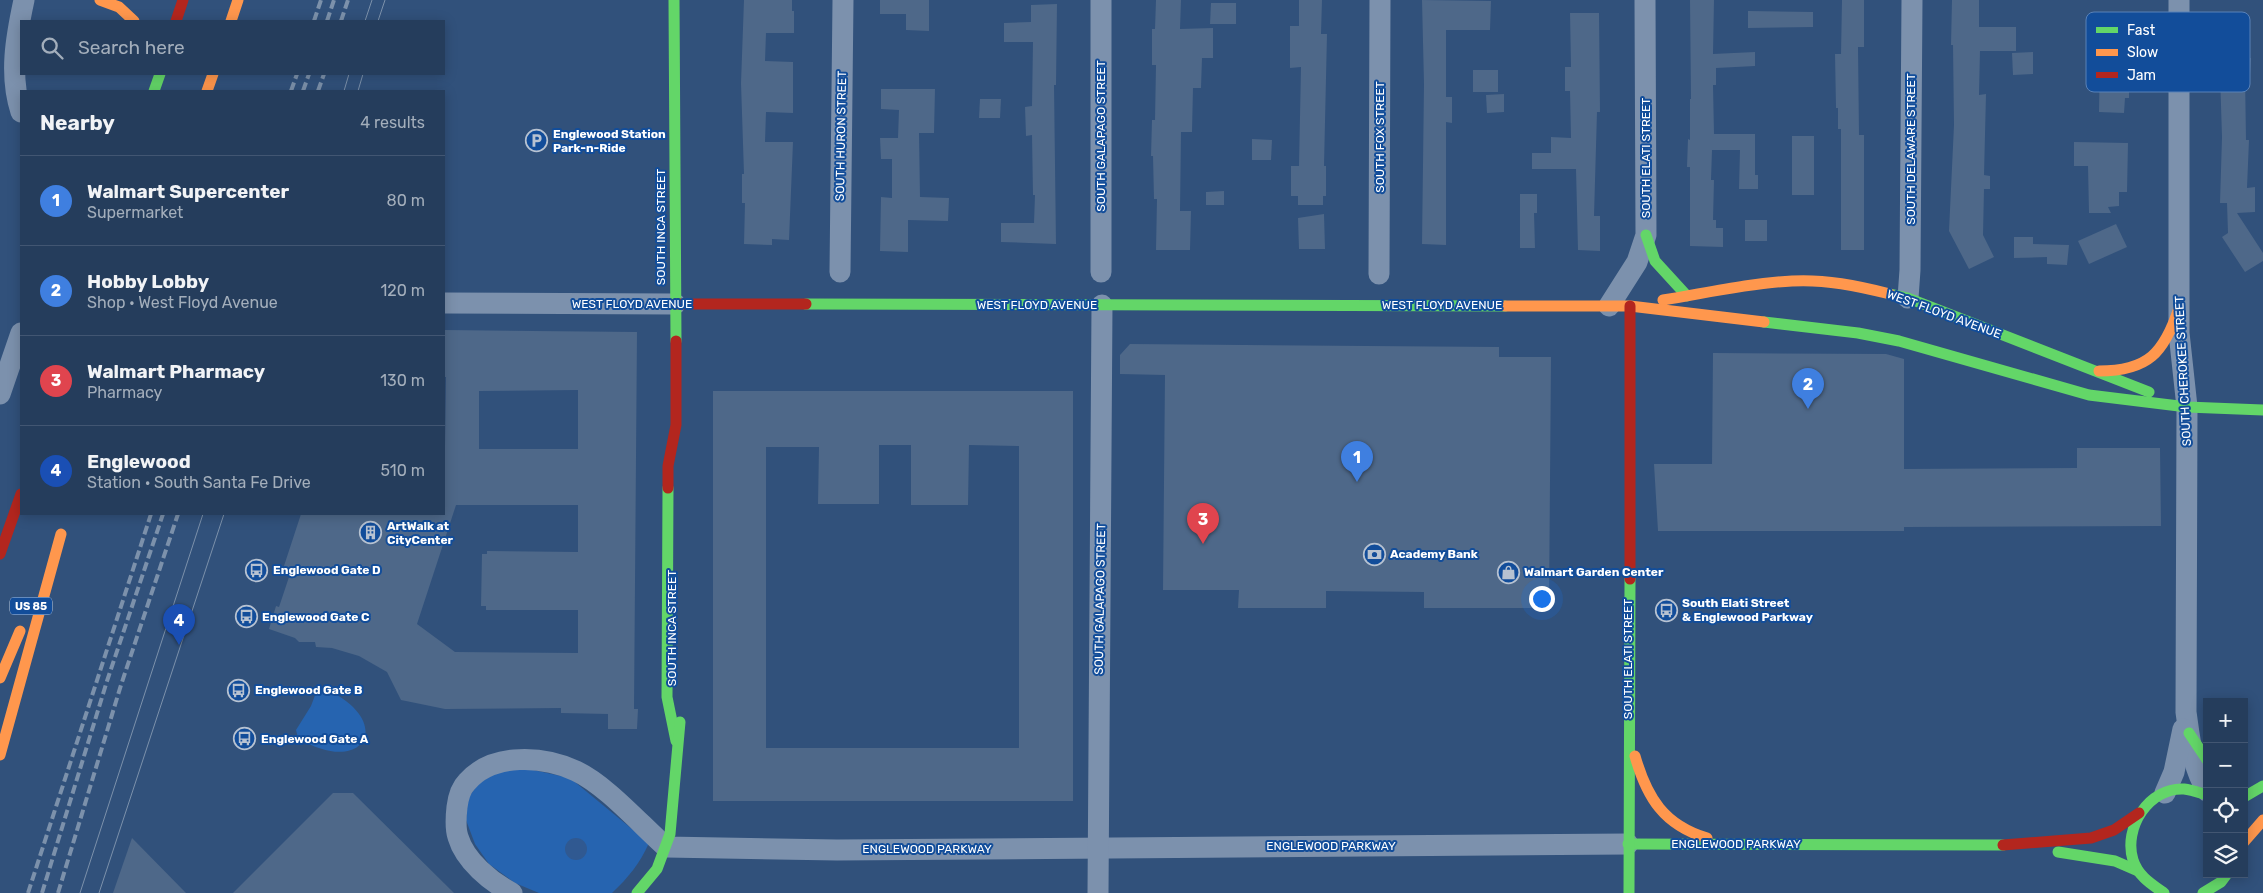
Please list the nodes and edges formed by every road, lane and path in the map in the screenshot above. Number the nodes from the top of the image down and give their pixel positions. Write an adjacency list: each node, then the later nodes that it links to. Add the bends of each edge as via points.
1 (24, 0): 11 (street)
2 (100, 0): 12 (main road, via 119,7)
3 (183, 0): 13 (main road)
4 (238, 0): 14 (main road)
5 (674, 0): 29 (main road, SOUTH INCA STREET)
6 (843, 0): 23 (street, SOUTH HURON STREET)
7 (1101, 0): 24 (street, SOUTH GALAPAGO STREET)
8 (1380, 0): 25 (street, SOUTH FOX STREET)
9 (1645, 0): 22 (street, SOUTH ELATI STREET)
10 (1912, 0): 27 (street, SOUTH DELAWARE STREET)
11 (21, 20)
12 (133, 20)
13 (176, 20)
14 (231, 20)
15 (20, 23): 21 (street, via 15,52)
16 (160, 75): 18 (main road)
17 (213, 75): 19 (main road)
18 (154, 90)
19 (207, 90)
20 (2179, 92): 32 (street, SOUTH CHEROKEE STREET)
21 (20, 108)
22 (1646, 235): 26 (main road, via 1656,260); 31 (street, SOUTH ELATI STREET)
23 (840, 272)
24 (1101, 272)
25 (1379, 274)
26 (1687, 296): 27 (main road, WEST FLOYD AVENUE, via 1777,282 1798,282 1855,286); 31 (main road, WEST FLOYD AVENUE)
27 (1908, 298): 34 (main road, WEST FLOYD AVENUE)
28 (445, 303): 29 (street, WEST FLOYD AVENUE)
29 (675, 304): 30 (main road, WEST FLOYD AVENUE); 38 (main road, SOUTH INCA STREET)
30 (1102, 305): 31 (main road, WEST FLOYD AVENUE); 64 (street, SOUTH GALAPAGO STREET)
31 (1619, 306): 36 (main road, WEST FLOYD AVENUE, via 1858,333 2089,395); 47 (main road, SOUTH ELATI STREET)
32 (2179, 308): 34 (main road, via 2167,340 2156,355 2142,365 2114,372); 36 (street, SOUTH CHEROKEE STREET)
33 (20, 336): 35 (street)
34 (2093, 370): 36 (main road, WEST FLOYD AVENUE)
35 (0, 394)
36 (2187, 407): 37 (main road, WEST FLOYD AVENUE); 45 (street, SOUTH CHEROKEE STREET)
37 (2263, 410)
38 (676, 425): 39 (main road, SOUTH INCA STREET); 49 (main road, SOUTH INCA STREET, via 668,466 667,697)
39 (682, 451)
40 (20, 497): 43 (main road)
41 (65, 520): 42 (main road, US 85)
42 (61, 534): 44 (main road, US 85); 50 (main road)
43 (0, 554)
44 (0, 678)
45 (2186, 712): 48 (street, SOUTH CHEROKEE STREET); 54 (street, SOUTH CHEROKEE STREET, via 2180,750)
46 (682, 714): 49 (main road, SOUTH INCA STREET)
47 (1628, 730): 60 (main road, SOUTH ELATI STREET); 61 (main road, via 1644,784 1663,814 1686,831)
48 (2189, 733): 51 (main road); 53 (street, SOUTH CHEROKEE STREET, via 2197,775)
49 (676, 741): 63 (main road, SOUTH INCA STREET, via 676,797)
50 (0, 754)
51 (2203, 754)
52 (2263, 786): 56 (main road)
53 (2205, 788)
54 (2165, 793): 55 (main road, via 2183,790); 57 (main road, ENGLEWOOD PARKWAY, via 2150,801)
55 (2203, 795)
56 (2248, 795)
57 (2139, 813): 62 (main road, ENGLEWOOD PARKWAY, via 2114,830 2091,838); 66 (main road, via 2132,829 2130,846)
58 (2263, 820): 59 (main road)
59 (2248, 837)
60 (1628, 844): 61 (main road, ENGLEWOOD PARKWAY); 64 (street, ENGLEWOOD PARKWAY); 70 (main road, SOUTH ELATI STREET)
61 (1734, 844): 62 (main road, ENGLEWOOD PARKWAY)
62 (1997, 845): 66 (main road, ENGLEWOOD PARKWAY, via 2115,861)
63 (666, 847): 64 (street, ENGLEWOOD PARKWAY, via 837,850); 67 (street, via 578,772 552,763 504,761 481,769 466,783 458,799 456,817 458,837 469,858 487,876); 68 (main road, SOUTH INCA STREET, via 656,870)
64 (1098, 848): 69 (street, SOUTH GALAPAGO STREET)
65 (2224, 878): 72 (main road)
66 (2142, 881): 71 (main road, ENGLEWOOD PARKWAY)
67 (512, 893)
68 (637, 893)
69 (1098, 893)
70 (1628, 893)
71 (2164, 893)
72 (2203, 893)

